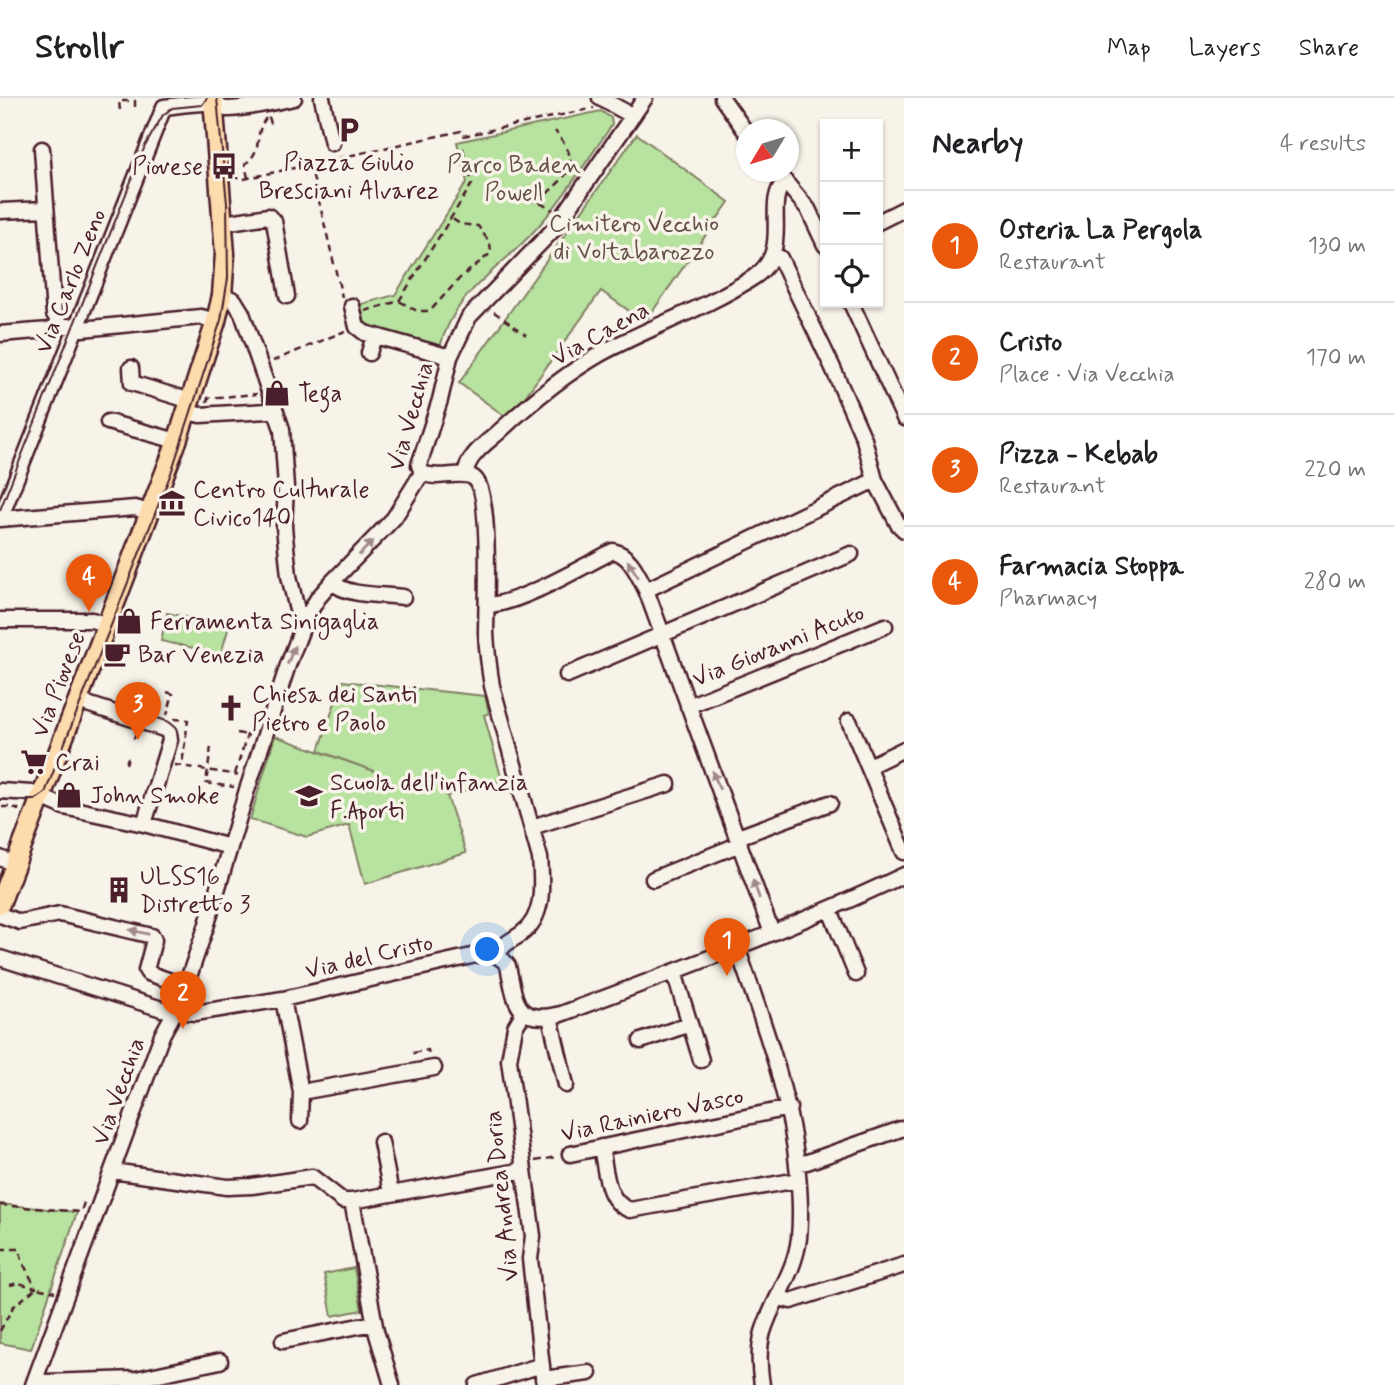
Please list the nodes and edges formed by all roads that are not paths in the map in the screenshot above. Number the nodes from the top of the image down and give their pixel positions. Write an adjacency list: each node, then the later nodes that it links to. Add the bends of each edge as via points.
1 (294, 98): 5 (street, Via Carlo Zeno, via 228,110)
2 (322, 98): 10 (street)
3 (645, 98): 8 (street, Via Vecchia)
4 (722, 98): 9 (street)
5 (214, 101): 6 (street, Via Carlo Zeno); 18 (main road, Via Piovese)
6 (178, 102): 27 (street, Via Carlo Zeno, via 164,107)
7 (600, 103): 8 (street)
8 (634, 116): 31 (street, Via Vecchia, via 555,228 469,317)
9 (737, 119)
10 (332, 143)
11 (42, 149): 14 (street)
12 (781, 182): 20 (street)
13 (786, 182): 19 (street, via 808,209)
14 (46, 209): 16 (street); 26 (street, via 54,314)
15 (904, 209): 17 (street)
16 (0, 211)
17 (883, 220)
18 (223, 223): 21 (main road, Via Piovese); 22 (street, via 268,216 274,221)
19 (820, 234)
20 (774, 254): 39 (street, Via Caena, via 763,271 732,290 600,354 551,386 471,458); 40 (street, via 832,366 864,439)
21 (222, 295): 25 (main road, Via Piovese); 49 (street, via 234,300 242,313 282,429 289,576 297,610)
22 (287, 296)
23 (351, 308): 29 (street, via 357,327)
24 (853, 308): 35 (street)
25 (216, 321): 27 (street, via 201,317); 33 (main road, Via Piovese)
26 (61, 325): 27 (street); 28 (street)
27 (75, 329): 42 (street, Via Carlo Zeno)
28 (0, 334)
29 (374, 336): 30 (street); 31 (street, Via Vecchia)
30 (369, 353)
31 (450, 358): 38 (street, Via Vecchia, via 419,465)
32 (131, 368): 33 (street, via 132,383)
33 (196, 404): 34 (street, via 204,415); 37 (main road, Via Piovese)
34 (268, 411)
35 (904, 418)
36 (108, 422): 37 (street)
37 (177, 441): 41 (main road, Via Piovese)
38 (422, 473): 39 (street, via 439,478); 45 (street, Via Vecchia, one-way to 38, via 394,518)
39 (466, 474): 48 (street, via 478,481 482,490)
40 (875, 480): 43 (street); 46 (street)
41 (149, 512): 42 (street, via 135,508); 51 (main road, Via Piovese)
42 (0, 519)
43 (904, 530)
44 (851, 554): 53 (street)
45 (332, 582): 47 (street, via 351,591); 49 (street, Via Vecchia)
46 (646, 590): 48 (street, Via Giovanni Acuto, one-way to 48, via 631,564 613,551 540,587); 53 (street, Via Giovanni Acuto)
47 (403, 597)
48 (487, 606): 65 (street, via 492,686)
49 (306, 618): 67 (street, Via Vecchia, one-way to 49, via 242,794)
50 (0, 620): 51 (street, via 92,620)
51 (107, 625): 55 (main road, Via Piovese)
52 (885, 626): 56 (street, Via Giovanni Acuto)
53 (662, 636): 54 (street); 56 (street, Via Giovanni Acuto)
54 (567, 675)
55 (78, 701): 62 (main road, Via Piovese); 64 (street, via 166,731 170,740)
56 (688, 706): 66 (street, Via Giovanni Acuto, one-way to 56)
57 (849, 721): 59 (street)
58 (904, 749): 59 (street)
59 (869, 766): 68 (street)
60 (668, 784): 65 (street)
61 (0, 791): 62 (street, via 32,793)
62 (40, 798): 64 (street); 69 (main road, Via Piovese)
63 (830, 803): 66 (street)
64 (144, 824): 67 (street)
65 (532, 827): 77 (street, via 542,878 538,910 530,927 502,946)
66 (739, 841): 71 (street); 75 (street, Via Giovanni Acuto, one-way to 66)
67 (230, 847): 81 (street, Via Vecchia)
68 (904, 852)
69 (6, 870): 72 (main road, Via Piovese)
70 (904, 874): 73 (street)
71 (653, 879)
72 (0, 904)
73 (830, 910): 75 (street); 80 (street)
74 (0, 915): 81 (street, one-way to 74, via 148,974 152,936 60,914 20,922)
75 (772, 933): 76 (street)
76 (737, 947): 79 (street); 92 (street, via 773,1046)
77 (497, 956): 82 (street, Via del Cristo, via 482,954); 84 (street, via 508,966 515,999)
78 (0, 958): 83 (street, Via del Cristo)
79 (674, 972): 85 (street); 86 (street)
80 (856, 974)
81 (186, 986): 83 (street, Via Vecchia)
82 (283, 999): 83 (street, Via del Cristo, via 216,1012); 91 (street, Via del Cristo)
83 (174, 1013): 100 (street, Via Vecchia)
84 (524, 1013): 85 (street); 99 (street, Via Andrea Doria, via 515,1027 509,1060)
85 (550, 1017): 90 (street)
86 (690, 1024): 87 (street); 88 (street)
87 (641, 1041)
88 (701, 1060)
89 (434, 1068): 91 (street)
90 (566, 1085)
91 (301, 1092): 93 (street, Via del Cristo)
92 (789, 1108): 96 (street, Via Rainiero Vasco); 98 (street)
93 (300, 1121)
94 (901, 1129): 98 (street)
95 (382, 1142): 102 (street)
96 (601, 1147): 97 (street, Via Rainiero Vasco); 101 (street, via 612,1197 630,1210)
97 (570, 1154)
98 (797, 1163): 101 (street)
99 (526, 1166): 102 (street); 110 (street, Via Andrea Doria, via 533,1236 530,1259)
100 (113, 1171): 103 (street, via 227,1186 312,1177 343,1201); 111 (street, Via Vecchia)
101 (798, 1180): 105 (street, via 799,1239)
102 (391, 1193): 103 (street)
103 (352, 1202): 106 (street)
104 (904, 1265): 105 (street, via 791,1301)
105 (779, 1298): 114 (street, via 760,1347)
106 (374, 1323): 107 (street); 112 (street)
107 (283, 1341)
108 (219, 1362): 111 (street, Via Vecchia, via 136,1379)
109 (589, 1373): 110 (street)
110 (543, 1376): 113 (street)
111 (34, 1382)
112 (392, 1385)
113 (477, 1385)
114 (762, 1385)

